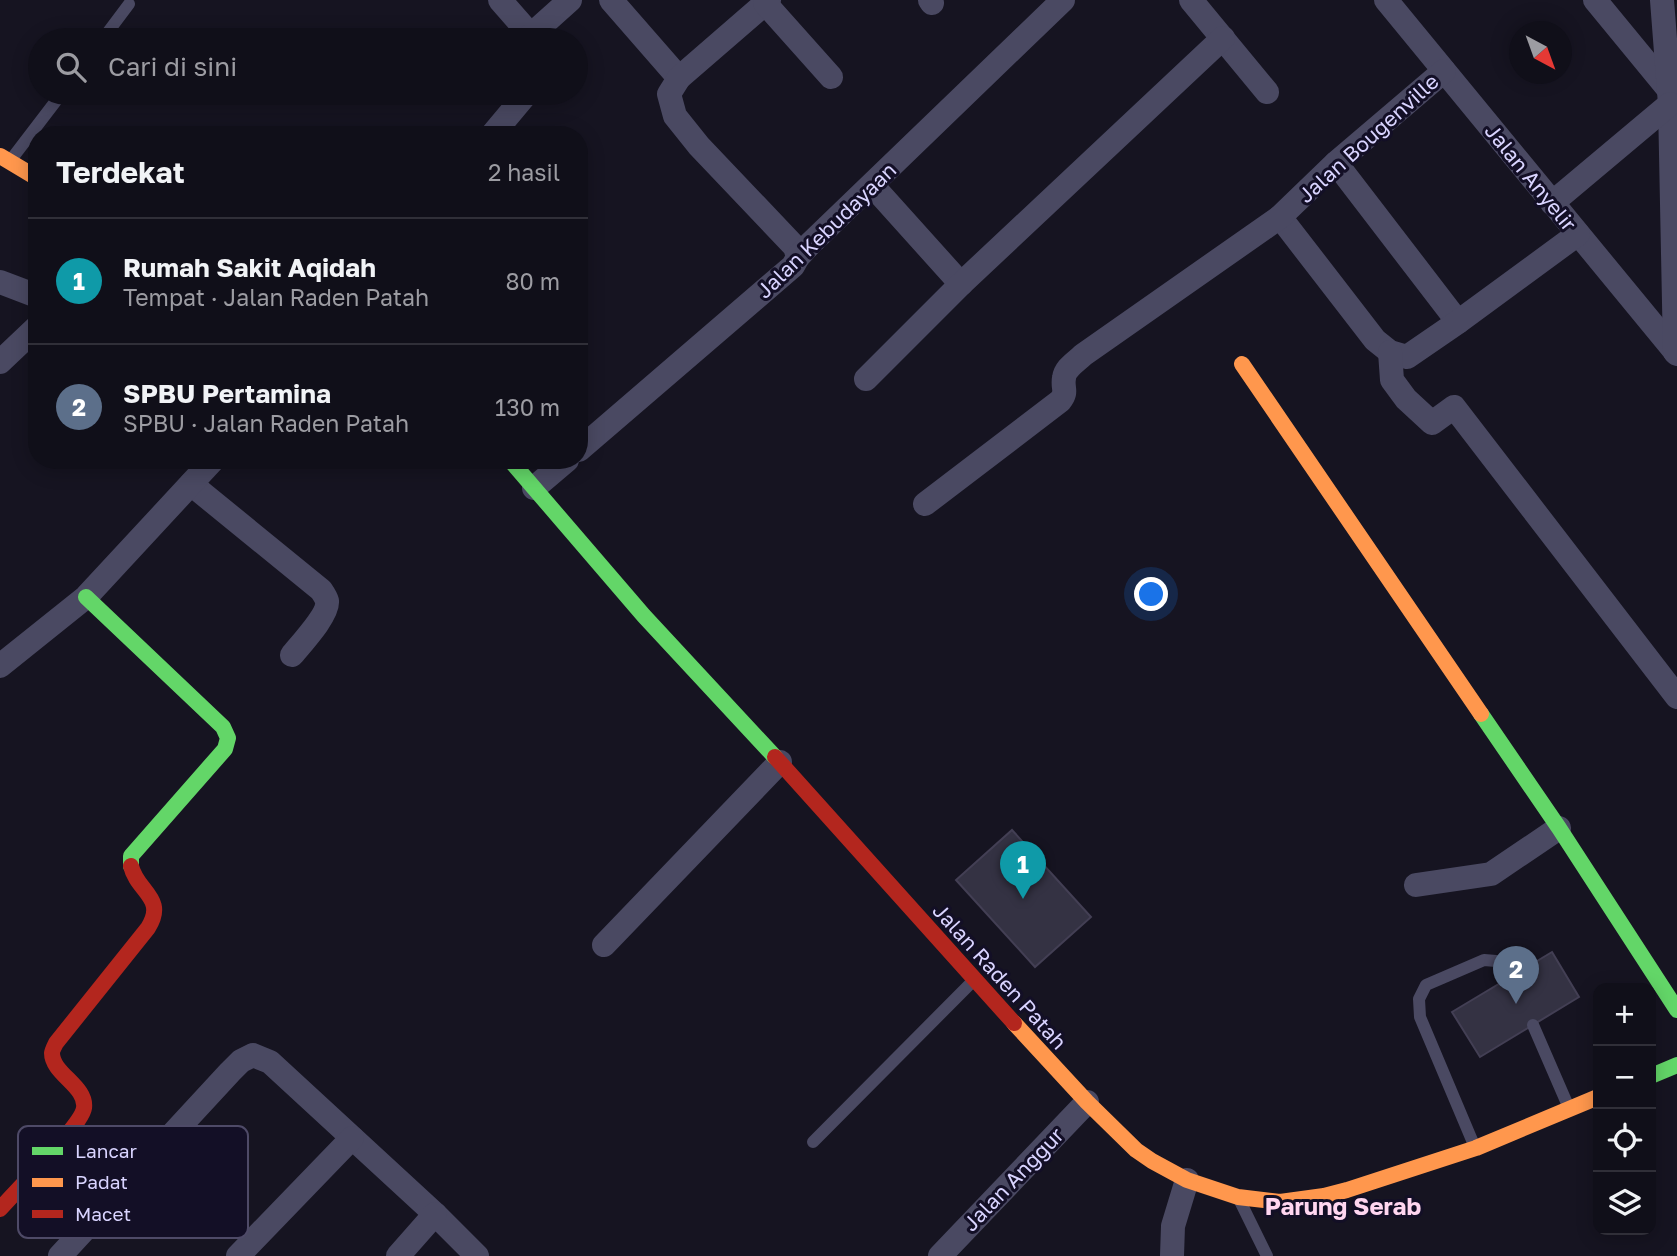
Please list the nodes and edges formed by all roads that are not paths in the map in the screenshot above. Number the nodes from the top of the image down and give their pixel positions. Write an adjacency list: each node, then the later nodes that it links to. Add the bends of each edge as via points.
1 (500, 0): 12 (street)
2 (570, 0): 13 (street)
3 (611, 0): 17 (street)
4 (1063, 0): 28 (street, Jalan Kebudayaan)
5 (1191, 0): 14 (street)
6 (1386, 0): 15 (street, Jalan Anyelir)
7 (1595, 0): 19 (street)
8 (1662, 0): 19 (street)
9 (767, 1): 16 (street); 17 (street)
10 (129, 4): 11 (lane)
11 (111, 28)
12 (524, 28)
13 (543, 28)
14 (1223, 38): 18 (street); 34 (street)
15 (1444, 71): 26 (street, Jalan Bougenville); 29 (street, Jalan Anyelir)
16 (831, 77)
17 (679, 78): 32 (street, via 669,94 675,116 795,247)
18 (1267, 92)
19 (1670, 97): 29 (street); 39 (street)
20 (51, 105): 22 (lane)
21 (517, 105): 23 (street)
22 (33, 126)
23 (500, 126)
24 (28, 132): 25 (lane)
25 (5, 158): 27 (street)
26 (1336, 163): 30 (street, Jalan Bougenville); 36 (street)
27 (28, 172)
28 (872, 185): 32 (street, Jalan Kebudayaan); 34 (street)
29 (1552, 203): 31 (street, Jalan Anyelir)
30 (1280, 217): 38 (street, Jalan Bougenville, via 1375,341); 49 (street, via 1083,355 1063,379 1065,391 1060,401)
31 (1578, 234): 36 (street); 39 (street, Jalan Anyelir)
32 (799, 257): 43 (street, Jalan Kebudayaan)
33 (0, 282): 35 (street)
34 (961, 284): 42 (street)
35 (28, 293)
36 (1458, 322): 38 (street, via 1407,357)
37 (28, 336): 40 (street)
38 (1390, 352): 53 (street, via 1392,380 1406,399 1432,423 1454,407)
39 (1676, 353)
40 (0, 362)
41 (1242, 364): 55 (street)
42 (866, 379)
43 (588, 442)
44 (205, 469): 47 (street)
45 (517, 469): 48 (street, Jalan Raden Patah)
46 (556, 469): 48 (street)
47 (191, 484): 50 (street); 51 (street, via 326,598 320,618)
48 (534, 488): 54 (street, Jalan Raden Patah)
49 (925, 504)
50 (86, 597): 52 (street); 67 (street, via 223,727 228,738 225,749 131,856 129,865 155,915 52,1052 55,1063 83,1097 84,1110)
51 (292, 655)
52 (0, 666)
53 (1677, 697)
54 (780, 762): 57 (street); 59 (street, Jalan Raden Patah)
55 (1559, 828): 56 (street, via 1491,874); 60 (street)
56 (1416, 884)
57 (604, 945)
58 (1508, 978): 71 (lane, via 1496,961 1484,960 1426,985 1419,999 1420,1017)
59 (975, 979): 65 (street, Jalan Raden Patah); 70 (lane)
60 (1677, 1010)
61 (1533, 1025): 66 (lane)
62 (1677, 1065): 63 (street)
63 (1656, 1074)
64 (1593, 1099): 66 (street, Jalan Raden Patah)
65 (1087, 1102): 72 (street, Jalan Raden Patah, via 1136,1150); 82 (street, Jalan Anggur)
66 (1569, 1109): 71 (street, Jalan Raden Patah)
67 (75, 1126)
68 (180, 1126): 69 (street, via 241,1061 253,1055 270,1062)
69 (352, 1138): 76 (street); 79 (street)
70 (813, 1142)
71 (1475, 1148): 74 (street, Jalan Raden Patah, via 1324,1196 1280,1202)
72 (1186, 1180): 74 (street, Jalan Raden Patah); 83 (street, via 1173,1226)
73 (18, 1189): 75 (street)
74 (1238, 1197): 84 (lane)
75 (0, 1209)
76 (435, 1214): 80 (street); 81 (street)
77 (77, 1238): 78 (street)
78 (60, 1256)
79 (238, 1256)
80 (398, 1256)
81 (477, 1256)
82 (940, 1256)
83 (1172, 1256)
84 (1267, 1256)

